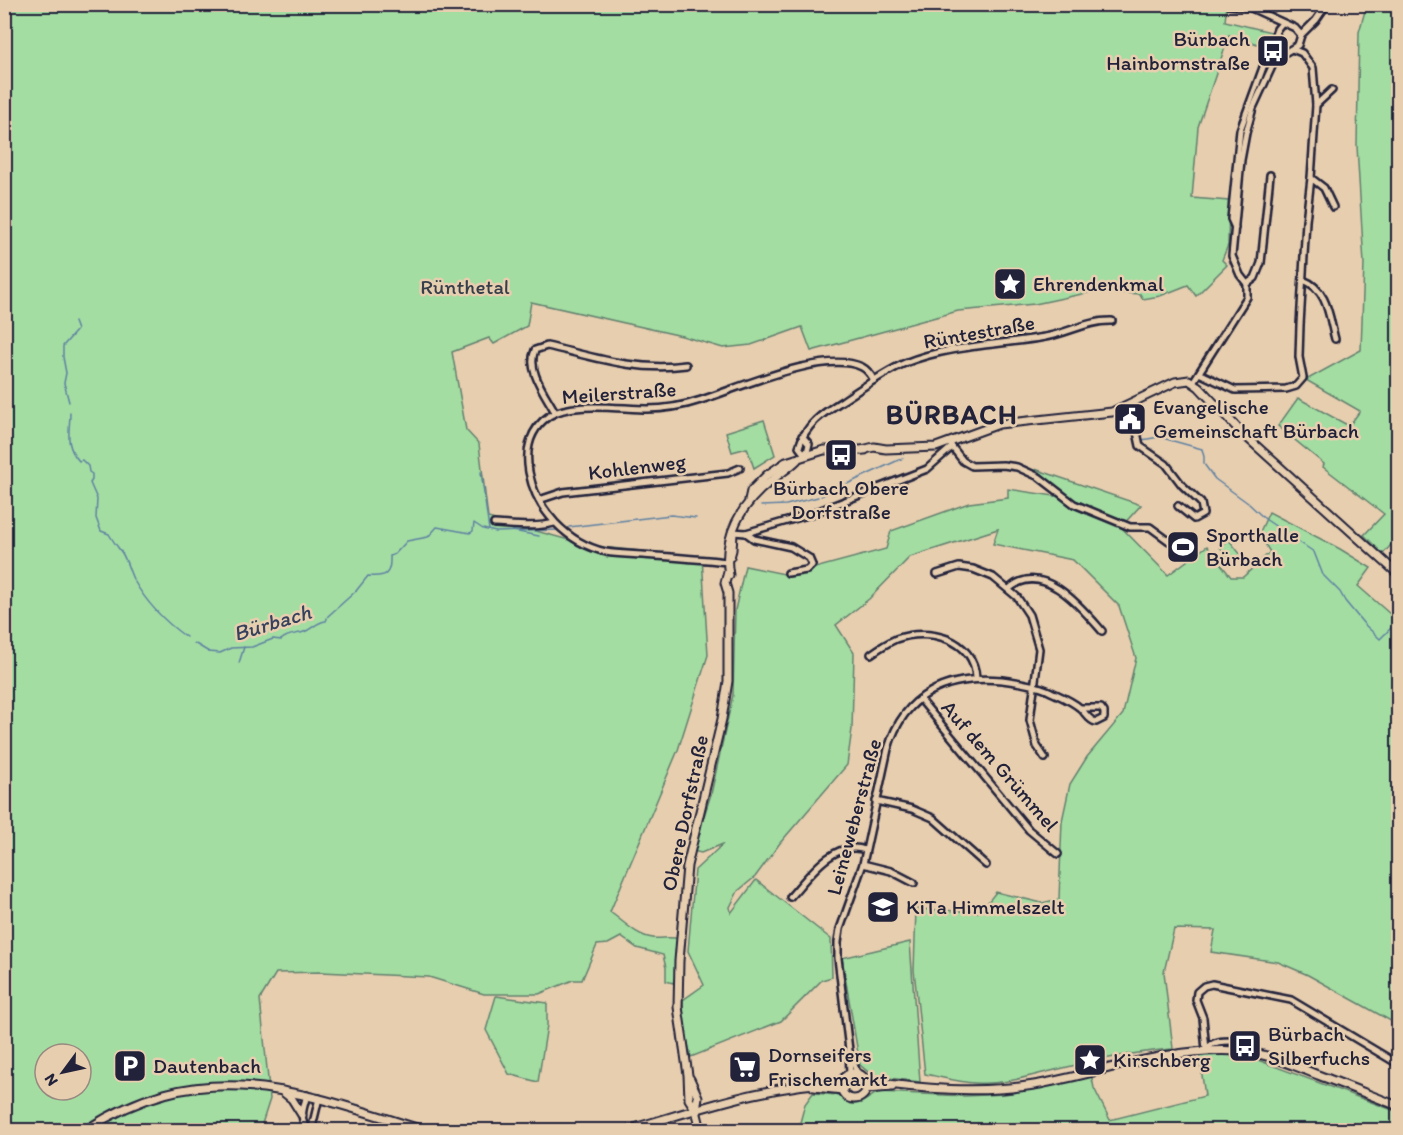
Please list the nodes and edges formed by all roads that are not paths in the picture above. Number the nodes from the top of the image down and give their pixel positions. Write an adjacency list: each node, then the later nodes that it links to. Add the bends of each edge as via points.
1 (1327, 4): 5 (street)
2 (1228, 5): 3 (street, via 1249,7)
3 (1282, 23): 4 (street); 5 (street)
4 (1276, 32): 7 (street); 13 (street, via 1240,130 1231,219)
5 (1301, 35): 6 (street)
6 (1292, 49): 7 (street); 9 (street, via 1302,53 1313,68)
7 (1276, 58): 13 (street, via 1246,133)
8 (1332, 90): 9 (street)
9 (1316, 105): 11 (street)
10 (1270, 175): 15 (street, via 1261,263 1255,278)
11 (1311, 178): 12 (street, via 1324,188); 14 (street)
12 (1333, 207)
13 (1236, 229): 15 (street, via 1232,256)
14 (1303, 280): 17 (street, via 1324,298); 19 (street, via 1299,357 1304,378 1296,386 1287,390 1235,390)
15 (1247, 284): 19 (street, via 1247,297)
16 (1112, 321): 20 (street, Rüntestraße, via 1048,337 940,353 904,364)
17 (1335, 339)
18 (686, 365): 23 (street, via 631,366 540,347 532,362)
19 (1199, 373): 21 (street)
20 (874, 380): 23 (street, Meilerstraße, via 861,366 829,363 781,372 685,405 650,410 579,408); 25 (street, Rüntestraße, via 819,416 802,436 799,447)
21 (1193, 382): 22 (street, Obere Dorfstraße, via 1175,382); 37 (street, via 1241,432)
22 (1131, 404): 24 (street, Obere Dorfstraße, via 1112,412 1013,421); 28 (street, via 1140,446 1166,464 1201,503 1203,514 1194,519)
23 (555, 412): 27 (street, Meilerstraße, via 534,431 528,447 530,479)
24 (949, 445): 25 (street, Obere Dorfstraße, via 824,450); 32 (street, Obere Dorfstraße, via 927,469 811,514); 33 (street, via 972,465 1017,467 1039,477 1074,504 1130,527 1150,527)
25 (810, 455): 31 (street, Obere Dorfstraße, via 786,462 767,475 751,491)
26 (740, 468): 27 (street, Kohlenweg, via 728,473 563,492)
27 (539, 501): 29 (street, Meilerstraße)
28 (1178, 506)
29 (554, 523): 30 (street); 34 (street, Meilerstraße, via 579,542 606,552)
30 (494, 524)
31 (733, 532): 32 (street, Obere Dorfstraße); 34 (street, Obere Dorfstraße)
32 (746, 533): 35 (street, via 754,539 791,547 809,558 812,565 807,570)
33 (1169, 541)
34 (728, 562): 63 (street, Obere Dorfstraße, via 727,690 690,851 682,911 678,1007 688,1075 698,1097)
35 (788, 573)
36 (937, 574): 38 (street, via 965,567 993,577)
37 (1398, 574)
38 (1009, 589): 39 (street, via 1016,582 1030,579 1054,586 1067,594); 42 (street, via 1029,615 1038,641)
39 (1102, 631)
40 (871, 654): 41 (street, via 894,640 919,634 937,635 968,653)
41 (976, 678): 42 (street, Leineweberstraße); 43 (street, Leineweberstraße, via 939,686)
42 (1034, 686): 44 (street, Leineweberstraße); 45 (street, via 1030,720 1037,747)
43 (920, 699): 46 (street, Leineweberstraße, via 910,706 892,734); 48 (street, Auf dem Grümmel, via 1029,830)
44 (1081, 708)
45 (1045, 758)
46 (876, 801): 47 (street, Leineweberstraße); 50 (street, via 933,818)
47 (865, 849): 49 (street, Leineweberstraße); 52 (street, via 846,848 832,855)
48 (1058, 854)
49 (862, 864): 51 (street, via 891,871); 56 (street, Leineweberstraße, via 838,942)
50 (986, 865)
51 (914, 883)
52 (790, 897)
53 (1240, 1041): 54 (street, via 1216,1042)
54 (1206, 1050): 55 (street, via 1203,1018 1196,1000 1197,992 1212,984 1291,1000); 57 (street, via 1154,1056 1007,1089); 62 (street, via 1242,1051 1267,1057)
55 (1398, 1064)
56 (854, 1074): 57 (street); 58 (street)
57 (867, 1085): 58 (street, via 863,1095 855,1098 848,1096)
58 (842, 1086): 63 (street, via 809,1086 756,1094)
59 (280, 1090): 60 (street); 64 (street, via 292,1099); 65 (street, via 200,1087 135,1104)
60 (307, 1095): 61 (street); 64 (street)
61 (318, 1098): 67 (street); 68 (street)
62 (1398, 1106)
63 (696, 1110): 69 (street); 70 (street, Obere Dorfstraße)
64 (302, 1115): 66 (street)
65 (86, 1131)
66 (307, 1131)
67 (313, 1131)
68 (423, 1131)
69 (627, 1131)
70 (701, 1131)

